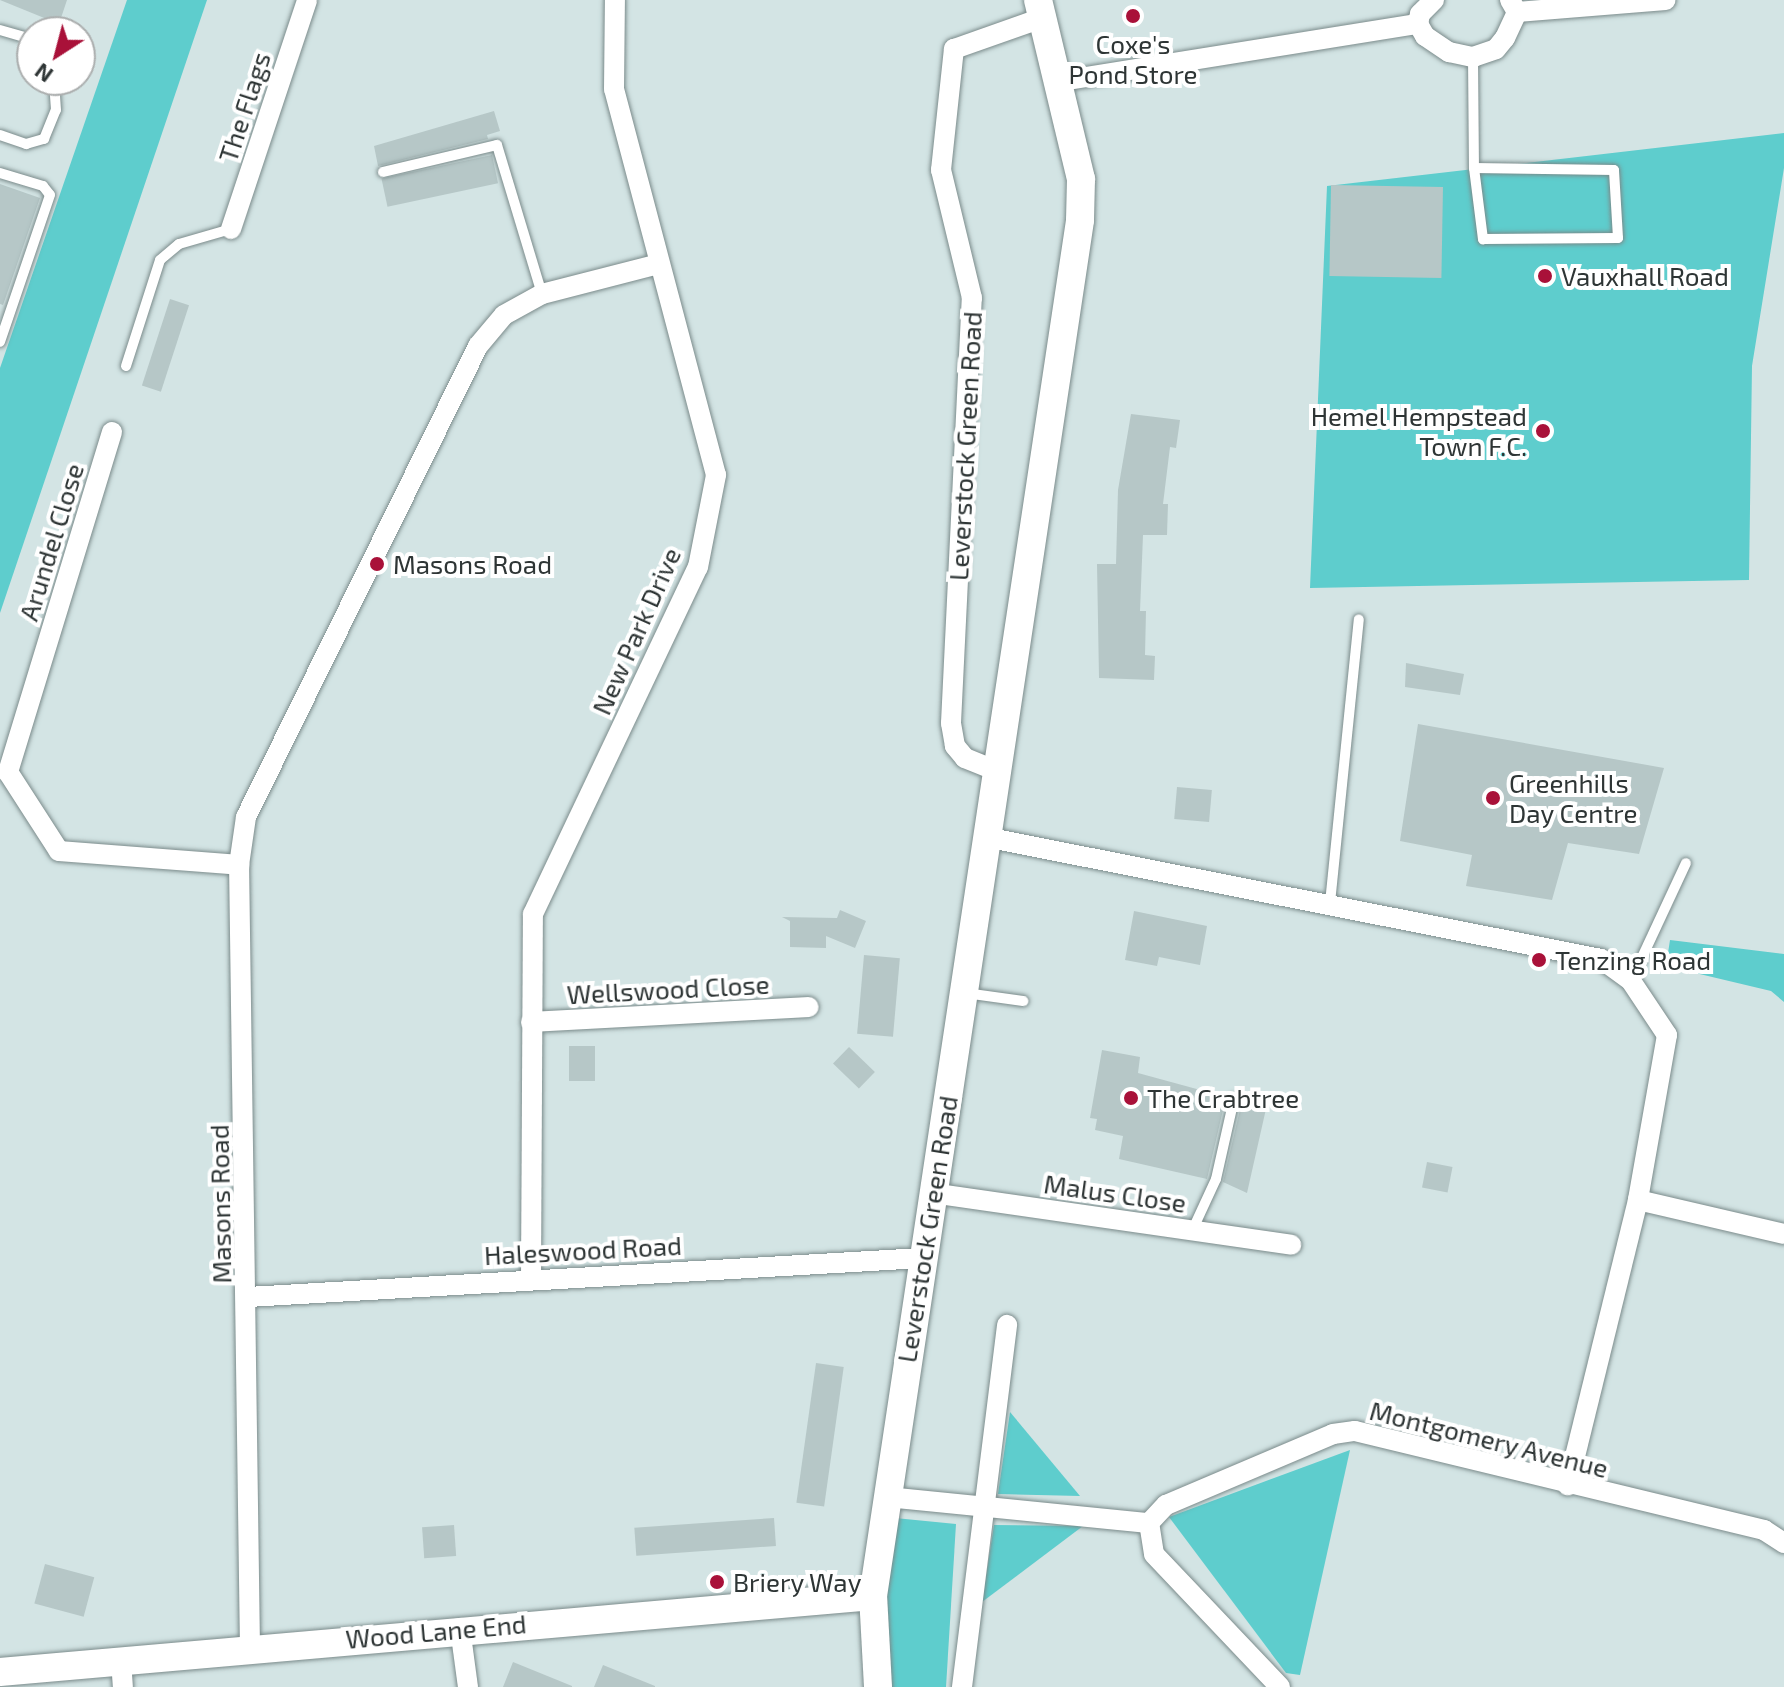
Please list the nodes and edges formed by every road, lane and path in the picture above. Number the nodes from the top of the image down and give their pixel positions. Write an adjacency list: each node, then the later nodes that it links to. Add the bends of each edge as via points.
1 (307, 0): 15 (street, The Flags)
2 (1434, 0): 7 (street)
3 (1666, 0): 5 (street)
4 (612, 1): 16 (street, New Park Drive, via 614,89)
5 (1514, 6): 8 (street, via 1496,49)
6 (1040, 9): 9 (street, Leverstock Green Road); 22 (street, Leverstock Green Road, via 954,49 941,170 972,298 951,723 955,746 965,758)
7 (1418, 24): 8 (street, via 1437,47); 9 (street)
8 (1473, 57): 12 (lane)
9 (1061, 81): 22 (street, Leverstock Green Road, via 1081,179 1080,220)
10 (55, 96): 11 (lane, via 56,110 44,139 26,144)
11 (0, 135)
12 (1474, 168): 12 (lane, via 1614,170 1618,238 1483,239)
13 (383, 172): 17 (lane, via 497,145)
14 (0, 173): 18 (lane, via 43,186 50,195)
15 (231, 229): 19 (lane, via 179,244 160,260)
16 (659, 264): 17 (street, Masons Road); 31 (street, New Park Drive, via 716,475 698,567 533,914)
17 (542, 294): 25 (street, Masons Road, via 504,315 478,346 246,817)
18 (0, 342)
19 (126, 366)
20 (112, 432): 25 (street, Arundel Close, via 8,772 59,851)
21 (1359, 619): 26 (lane)
22 (997, 771): 23 (street, Leverstock Green Road)
23 (990, 838): 26 (street); 28 (street, Leverstock Green Road)
24 (1686, 863): 27 (lane)
25 (239, 865): 40 (street, Masons Road)
26 (1330, 903): 27 (street, via 1601,959)
27 (1631, 981): 34 (street, via 1667,1035)
28 (963, 993): 29 (lane); 33 (street, Leverstock Green Road)
29 (1023, 1001)
30 (809, 1007): 31 (street, Wellswood Close)
31 (531, 1022): 39 (street, New Park Drive)
32 (1234, 1099): 35 (lane, via 1216,1179)
33 (932, 1193): 35 (street, Malus Close); 38 (street, Leverstock Green Road)
34 (1638, 1200): 36 (street); 42 (street)
35 (1192, 1231): 37 (street, Malus Close)
36 (1784, 1234)
37 (1291, 1245)
38 (922, 1258): 39 (street, Haleswood Road); 43 (street, Leverstock Green Road)
39 (531, 1278): 40 (street, Haleswood Road)
40 (248, 1297): 49 (street, Masons Road)
41 (1007, 1325): 44 (street)
42 (1568, 1486): 45 (street, Montgomery Avenue, via 1355,1431 1333,1434 1166,1505); 46 (street, Montgomery Avenue, via 1764,1530)
43 (887, 1497): 44 (street); 47 (street, Leverstock Green Road)
44 (988, 1508): 45 (street); 54 (street)
45 (1149, 1523): 55 (street, via 1154,1554)
46 (1784, 1543)
47 (873, 1596): 48 (street, Wood Lane End); 53 (street, Leverstock Green Road)
48 (460, 1628): 49 (street, Wood Lane End); 52 (street)
49 (250, 1649): 51 (street, Wood Lane End)
50 (0, 1672): 51 (street, Wood Lane End)
51 (122, 1673)
52 (468, 1687)
53 (878, 1687)
54 (962, 1687)
55 (1280, 1687)

